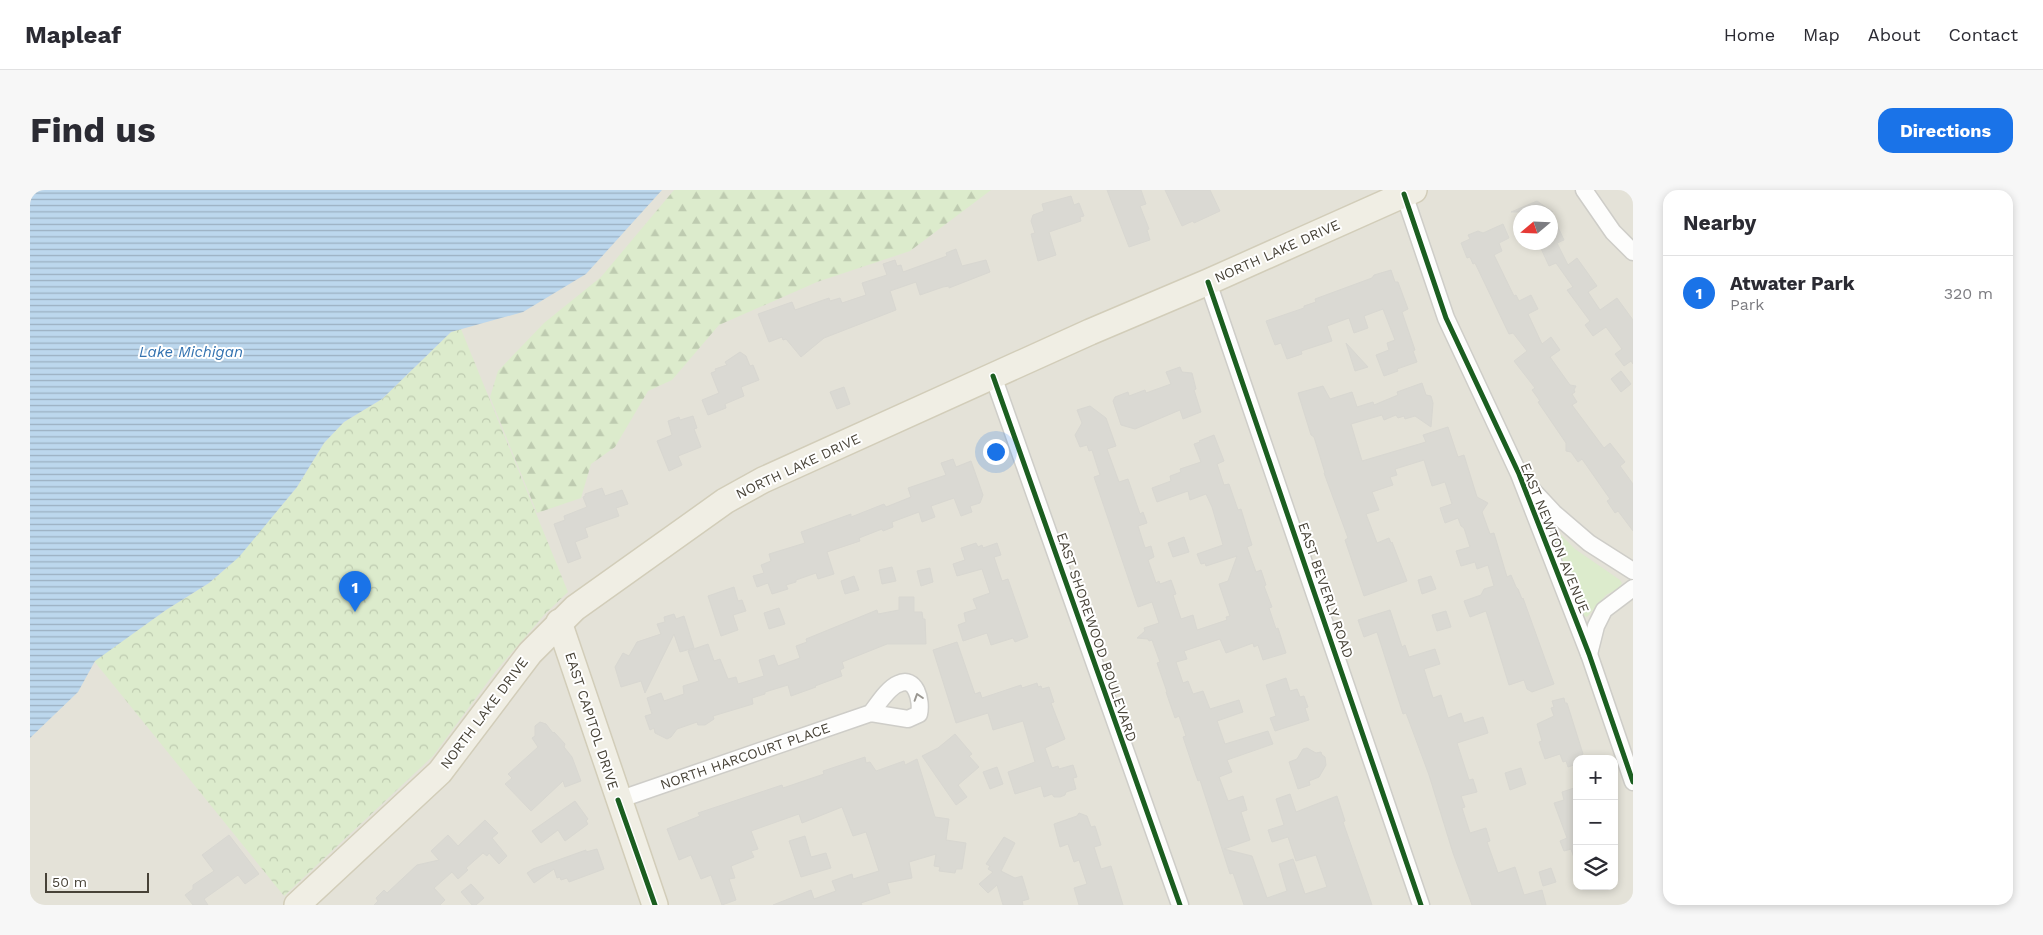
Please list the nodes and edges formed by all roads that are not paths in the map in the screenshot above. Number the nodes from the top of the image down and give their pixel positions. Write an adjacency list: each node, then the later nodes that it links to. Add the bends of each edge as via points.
1 (1584, 190): 3 (street, via 1614,232)
2 (1409, 192): 4 (main road, NORTH LAKE DRIVE); 6 (street, EAST NEWTON AVENUE, via 1446,318)
3 (1633, 252)
4 (1208, 282): 5 (main road, NORTH LAKE DRIVE); 17 (street, EAST BEVERLY ROAD)
5 (993, 376): 9 (main road, NORTH LAKE DRIVE, via 763,480 724,501); 16 (street, EAST SHOREWOOD BOULEVARD)
6 (1519, 474): 7 (street, via 1554,513 1589,543); 10 (street, EAST NEWTON AVENUE)
7 (1633, 572)
8 (1633, 588): 10 (street, via 1604,610)
9 (559, 622): 13 (main road, EAST CAPITOL DRIVE); 14 (main road, NORTH LAKE DRIVE, via 530,653 440,772)
10 (1589, 654): 12 (street, EAST NEWTON AVENUE)
11 (871, 713): 13 (street, NORTH HARCOURT PLACE)
12 (1633, 782)
13 (618, 800): 15 (main road, EAST CAPITOL DRIVE)
14 (297, 905)
15 (655, 905)
16 (1180, 905)
17 (1421, 905)

